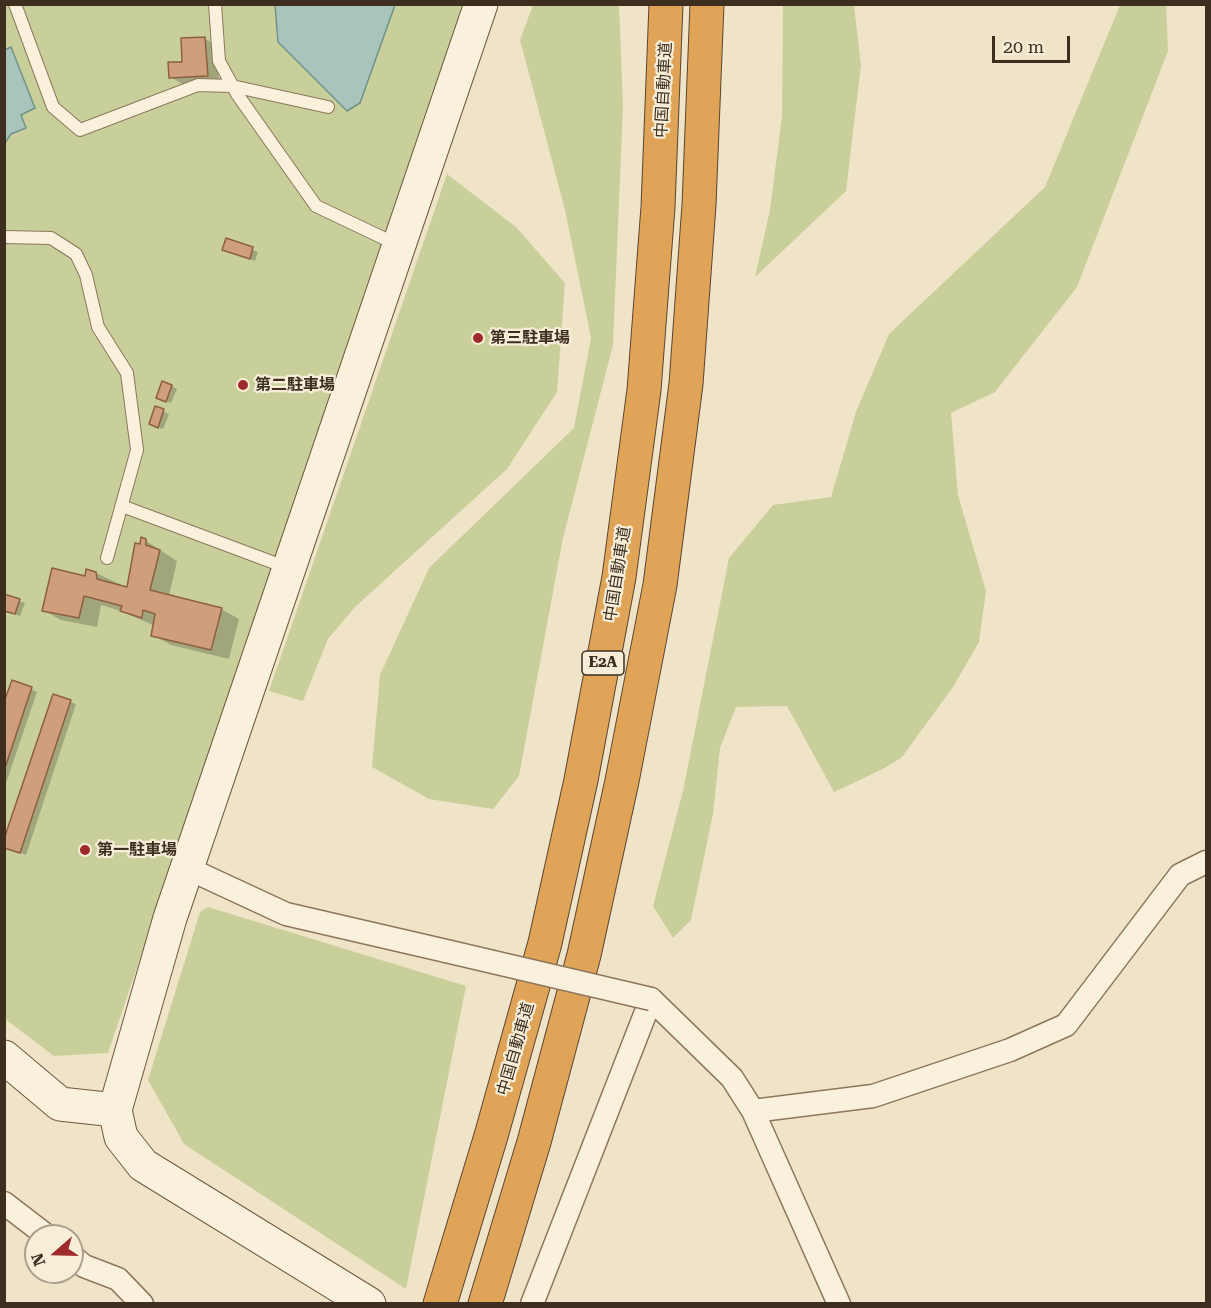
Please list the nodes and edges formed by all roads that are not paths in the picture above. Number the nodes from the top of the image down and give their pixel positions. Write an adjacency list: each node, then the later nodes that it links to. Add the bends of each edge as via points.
1 (15, 4): 6 (lane, via 53,107 80,130 198,85)
2 (215, 4): 6 (lane, via 219,61)
3 (481, 4): 9 (street)
4 (664, 4): 24 (highway, 中国自動車道 / E2A, via 658,207 644,390 619,578 545,943)
5 (707, 4): 25 (highway, E2A, via 699,205 686,384 660,585 584,955)
6 (232, 86): 7 (lane); 9 (lane, via 316,206)
7 (328, 107)
8 (4, 237): 10 (lane, via 51,238 76,254 86,275 98,327 127,373 135,422 137,450)
9 (399, 245): 12 (street)
10 (122, 506): 11 (lane); 12 (lane)
11 (107, 558)
12 (289, 568): 14 (street)
13 (1206, 862): 18 (street, via 1180,875 1066,1025 1010,1050 873,1096)
14 (187, 868): 15 (street, bridge, via 286,914); 17 (street)
15 (651, 999): 18 (street, via 732,1078); 26 (street)
16 (4, 1057): 17 (street, via 60,1104)
17 (115, 1110): 23 (street, via 121,1137 143,1166)
18 (753, 1111): 27 (street)
19 (4, 1203): 20 (street)
20 (31, 1224)
21 (84, 1266): 22 (street, via 118,1279)
22 (142, 1304)
23 (369, 1304)
24 (440, 1304)
25 (485, 1304)
26 (532, 1304)
27 (839, 1304)

